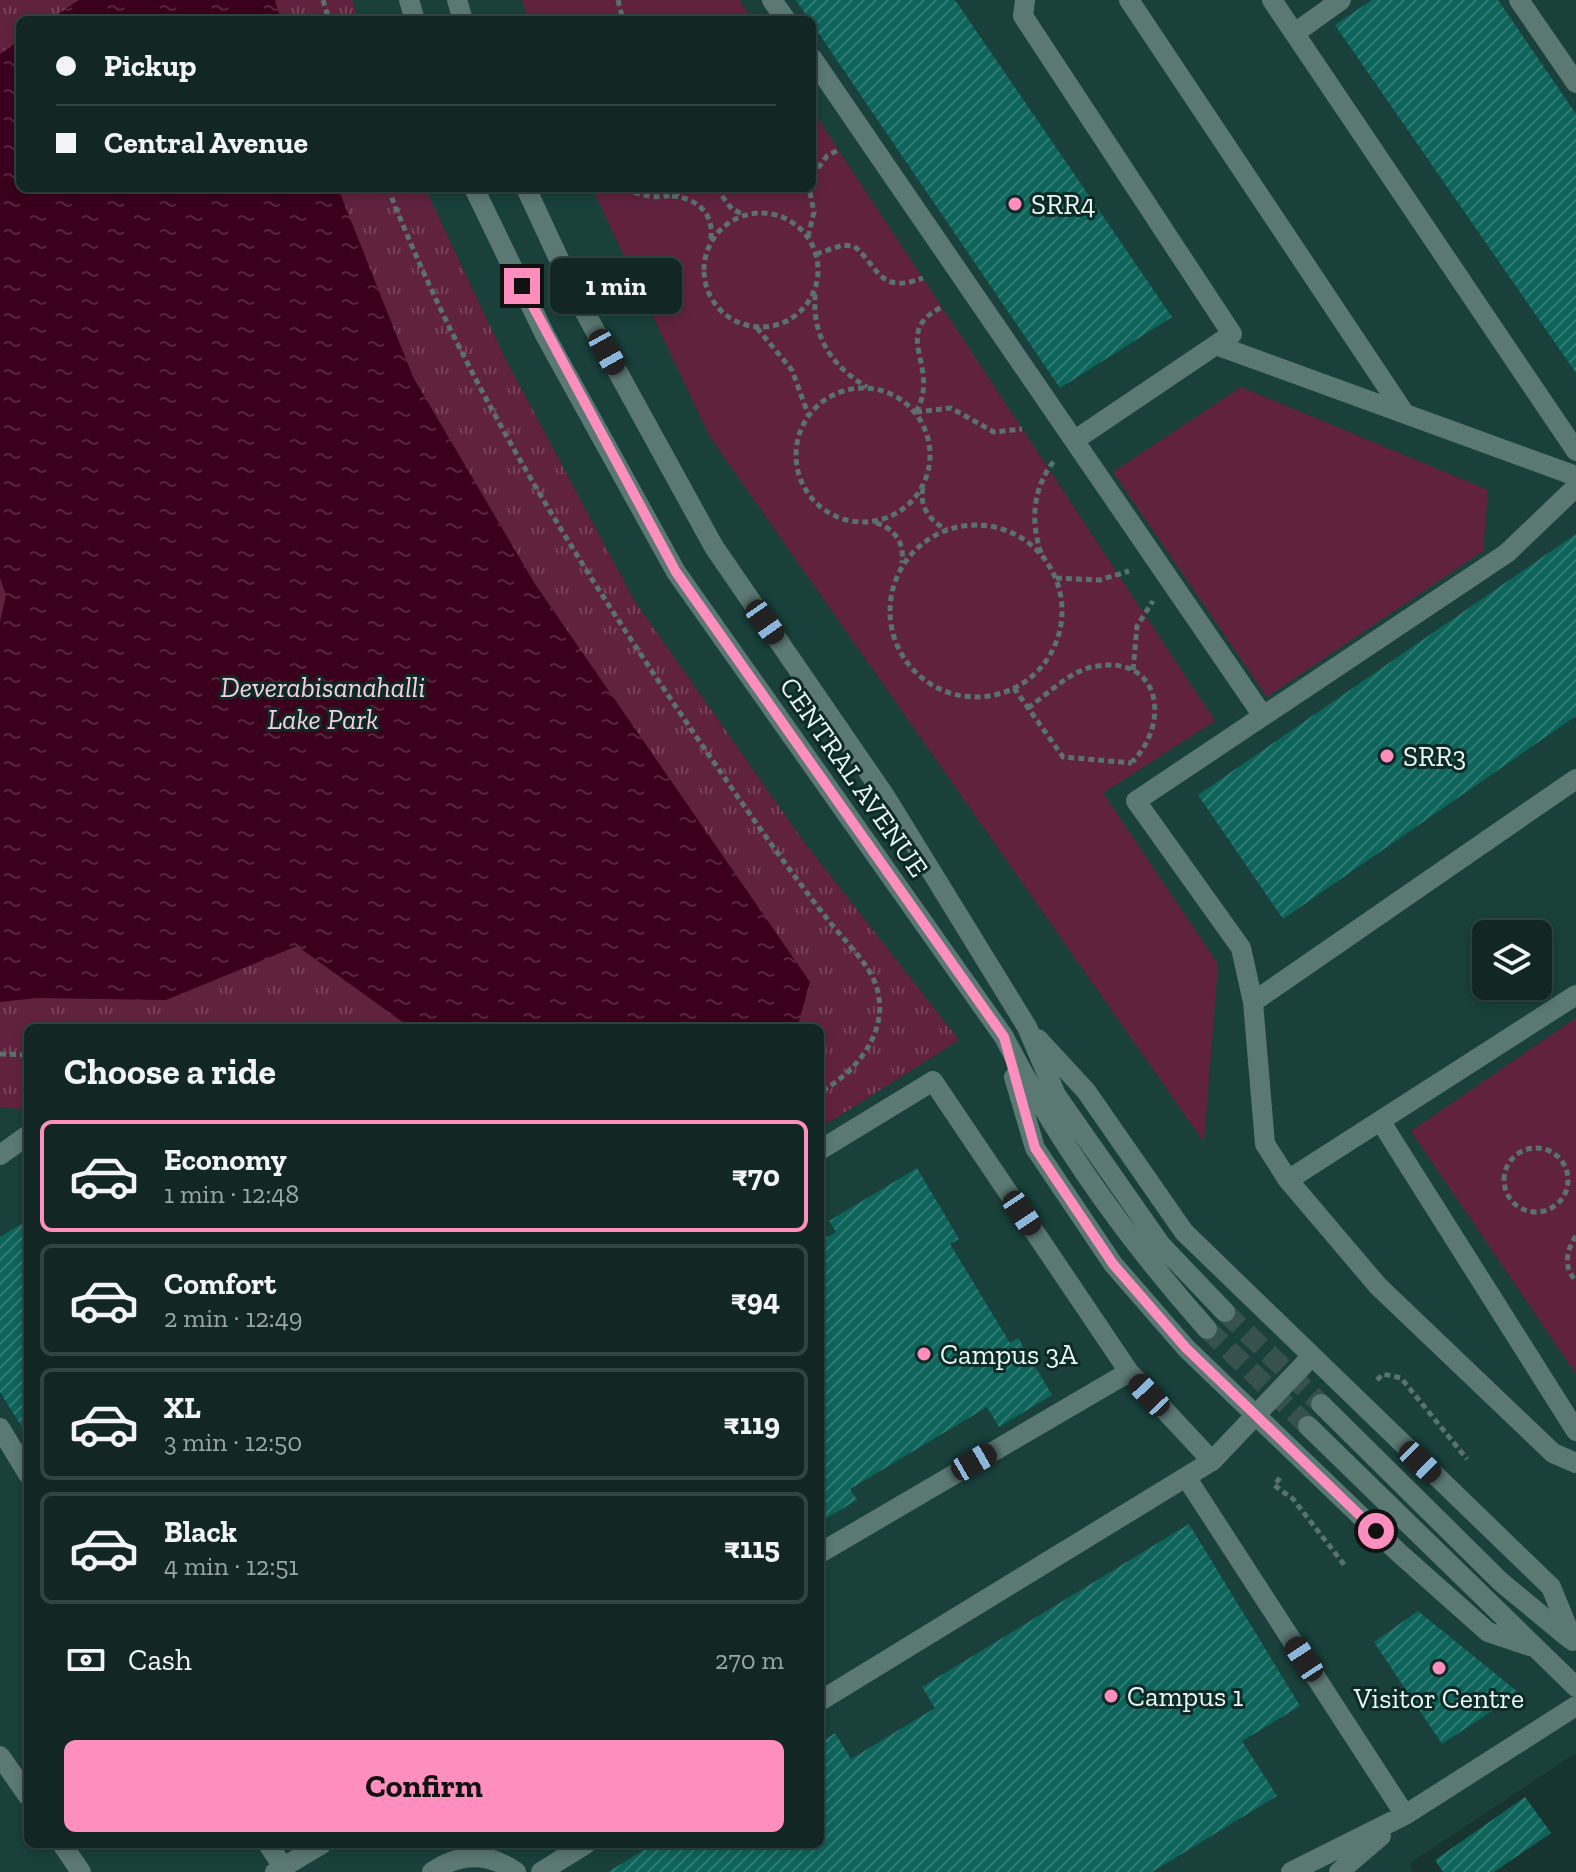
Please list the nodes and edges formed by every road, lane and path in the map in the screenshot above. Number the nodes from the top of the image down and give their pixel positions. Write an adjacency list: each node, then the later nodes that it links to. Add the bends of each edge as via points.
1 (1025, 0): 27 (street, via 1023,16 1232,334)
2 (1129, 0): 30 (street)
3 (1272, 0): 6 (street)
4 (1341, 0): 6 (street)
5 (1519, 0): 8 (street)
6 (1295, 33): 34 (street)
7 (816, 64): 33 (street)
8 (1576, 83)
9 (838, 150): 10 (path)
10 (816, 171)
11 (390, 192): 58 (path, via 440,309 533,483 680,714 873,978 877,1019 867,1052 857,1066)
12 (476, 192): 55 (street, CENTRAL AVENUE, via 545,335 676,572)
13 (528, 192): 54 (street, CENTRAL AVENUE, via 576,296 714,547 885,796)
14 (637, 192): 18 (path, via 654,198)
15 (682, 192): 18 (path)
16 (719, 192): 19 (path, via 732,209)
17 (810, 192): 20 (path, via 814,212)
18 (672, 196): 21 (path, via 704,210 710,221)
19 (745, 215): 20 (path, via 778,215); 21 (path, via 730,222)
20 (808, 237): 22 (path)
21 (708, 247): 26 (path, via 704,282 711,298 738,323)
22 (816, 254): 23 (path, via 854,246 881,278 902,283); 24 (path)
23 (923, 278)
24 (815, 290): 26 (path, via 791,319); 28 (path, via 813,310 824,347 850,377)
25 (942, 307): 29 (path, via 931,312 918,332 925,386)
26 (756, 327): 31 (path, via 792,370)
27 (1216, 345): 30 (street); 33 (street)
28 (868, 387): 29 (path, via 893,394); 31 (path, via 834,394)
29 (916, 412): 32 (path, via 951,408 994,432); 36 (path, via 930,446)
30 (1405, 414): 35 (street)
31 (808, 415): 38 (path, via 795,455 808,495 834,516)
32 (1022, 429)
33 (1075, 440): 40 (path, via 1060,453 1039,487 1034,521); 41 (street)
34 (1576, 451)
35 (1576, 476)
36 (924, 483): 38 (path, via 899,511); 39 (path, via 924,508)
37 (1576, 487): 48 (street, via 1507,553)
38 (867, 522): 42 (path, via 890,529 898,538)
39 (947, 530): 40 (path, via 967,525 1006,530); 42 (path, via 921,545)
40 (1041, 554): 43 (path)
41 (1155, 555): 43 (path, via 1100,580); 44 (street)
42 (901, 568): 46 (path, via 893,586 890,626 907,665 931,685 960,697 981,698)
43 (1055, 578): 46 (path, via 1063,613 1059,635 1038,671)
44 (1174, 583): 45 (path, via 1146,609 1137,626); 48 (street)
45 (1133, 671): 47 (path, via 1110,665 1082,670); 49 (path, via 1152,691 1156,723)
46 (1014, 688): 47 (path)
47 (1028, 708): 49 (path, via 1063,757)
48 (1263, 716): 51 (street)
49 (1132, 762): 51 (path)
50 (1576, 779): 53 (street)
51 (1152, 790): 53 (street, via 1136,801 1241,948)
52 (1576, 995): 59 (street)
53 (1253, 1002): 64 (street, via 1265,1144)
54 (1027, 1027): 67 (street, CENTRAL AVENUE, via 1056,1095 1161,1245); 69 (street, via 1086,1091 1184,1232)
55 (1004, 1037): 68 (street, CENTRAL AVENUE, via 1037,1102 1089,1179 1150,1264); 73 (street, via 1035,1148 1113,1264 1186,1348)
56 (0, 1054): 57 (path)
57 (24, 1055)
58 (824, 1089)
59 (1381, 1122): 64 (street); 76 (street)
60 (24, 1138): 62 (street)
61 (824, 1148): 70 (street, via 933,1081)
62 (0, 1155)
63 (1572, 1178): 63 (path, via 1559,1156 1536,1147 1512,1158 1503,1184 1516,1206 1541,1212 1562,1200)
64 (1288, 1180): 79 (street, via 1378,1286 1553,1453)
65 (1576, 1236): 66 (path, via 1567,1263)
66 (1576, 1281)
67 (1225, 1312)
68 (1207, 1329)
69 (1311, 1357): 73 (street); 85 (street, via 1551,1587)
70 (1129, 1372): 78 (street); 83 (street)
71 (1401, 1378): 77 (path)
72 (1321, 1404): 85 (street, via 1501,1582)
73 (1257, 1415): 78 (street); 86 (street, via 1488,1632)
74 (1308, 1426): 86 (street)
75 (0, 1428): 80 (street)
76 (1576, 1431)
77 (1467, 1459)
78 (1212, 1461): 81 (street)
79 (1576, 1463)
80 (23, 1467)
81 (1186, 1477): 88 (street); 92 (street)
82 (1293, 1499): 84 (path)
83 (824, 1551)
84 (1346, 1567)
85 (1574, 1643)
86 (1530, 1646): 87 (street)
87 (1576, 1687)
88 (824, 1699)
89 (1576, 1706): 92 (street)
90 (0, 1756): 91 (street)
91 (24, 1790)
92 (1405, 1815): 97 (street); 103 (street)
93 (65, 1848): 99 (street)
94 (270, 1848): 98 (street)
95 (315, 1848): 98 (street)
96 (580, 1848): 102 (street)
97 (1353, 1864): 104 (street)
98 (279, 1870)
99 (81, 1872)
100 (432, 1872): 101 (street, via 465,1857 500,1862)
101 (516, 1872)
102 (541, 1872)
103 (1291, 1872)
104 (1339, 1872)

